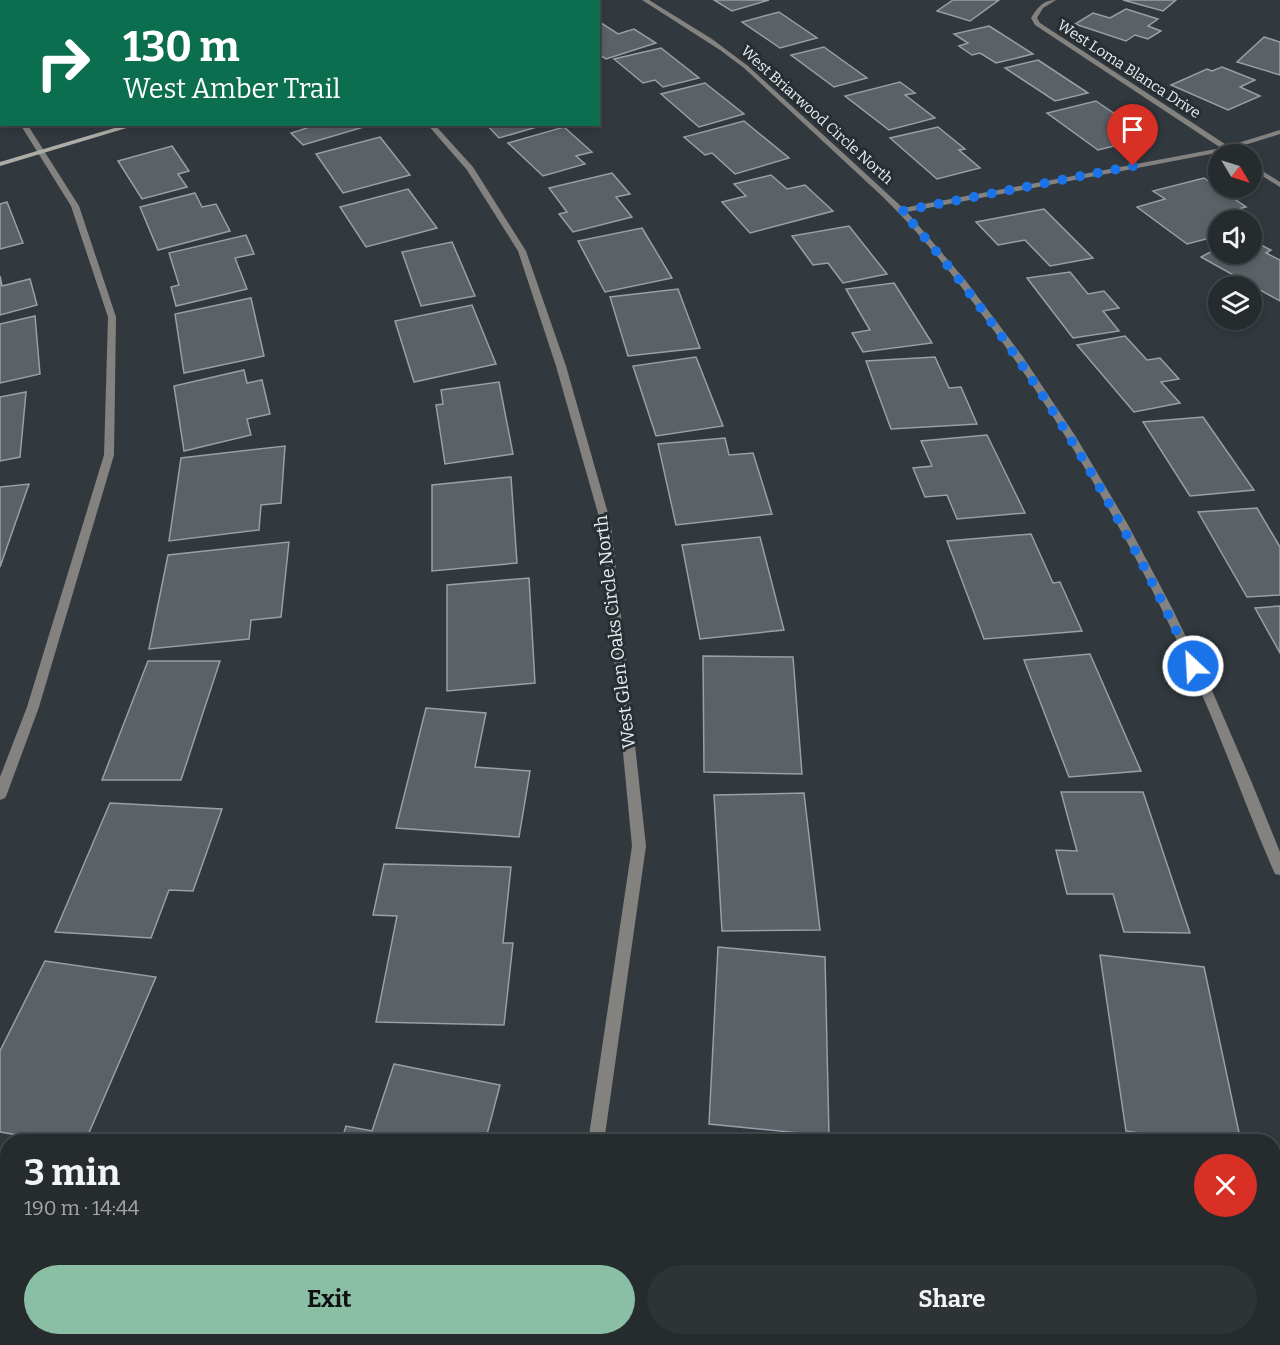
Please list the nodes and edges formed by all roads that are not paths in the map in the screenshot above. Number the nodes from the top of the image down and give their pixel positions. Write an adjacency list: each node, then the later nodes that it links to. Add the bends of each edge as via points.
1 (645, 0): 14 (street, West Briarwood Circle North, via 744,66)
2 (1053, 0): 7 (street, West Loma Blanca Drive, via 1036,12 1037,24)
3 (23, 126): 10 (street)
4 (130, 126): 10 (street)
5 (432, 126): 17 (street, West Glen Oaks Circle North, via 470,169 522,251 561,366 606,524 639,846)
6 (1280, 132): 8 (street)
7 (1220, 144)
8 (1240, 144)
9 (1208, 152): 14 (street)
10 (40, 153): 11 (street); 15 (street, via 75,206 112,317 109,455 33,707)
11 (0, 164)
12 (1262, 173): 13 (street)
13 (1280, 185)
14 (902, 211): 16 (street, West Briarwood Circle North, via 969,290 1028,372 1121,523 1203,687)
15 (0, 794)
16 (1280, 868)
17 (597, 1134)

